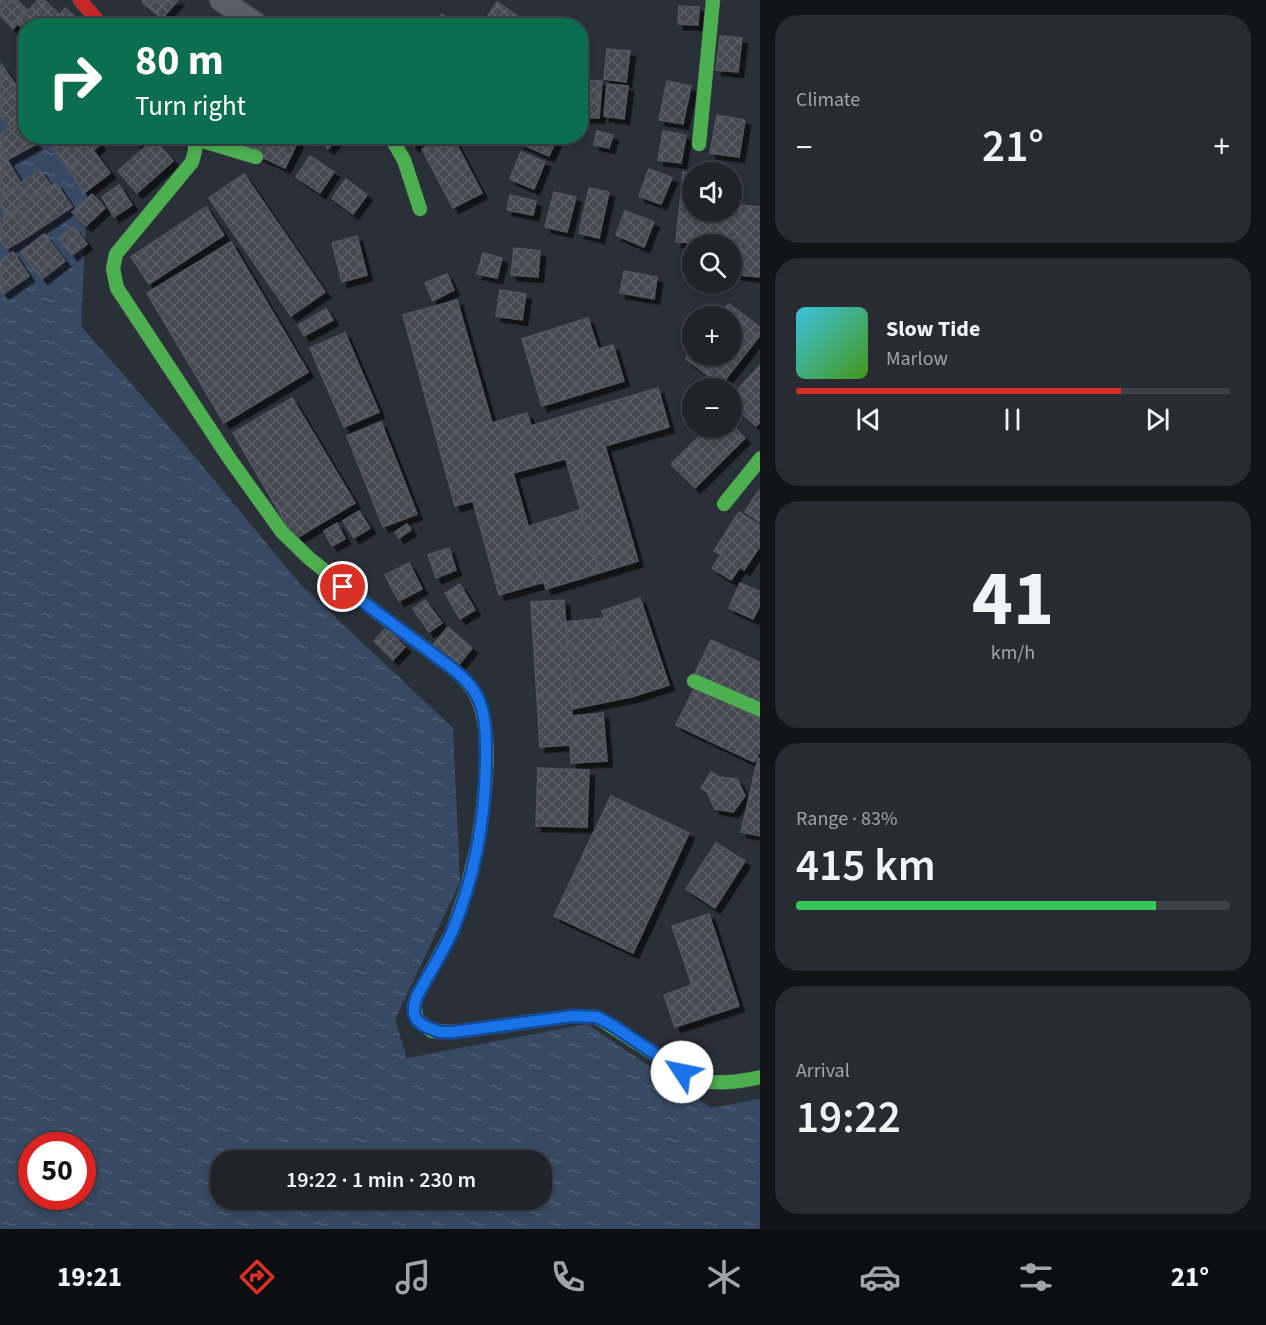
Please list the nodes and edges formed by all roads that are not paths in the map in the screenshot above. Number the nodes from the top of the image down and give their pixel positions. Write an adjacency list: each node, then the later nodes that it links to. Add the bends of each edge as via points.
1 (80, 0): 4 (main road)
2 (221, 0): 5 (street)
3 (713, 0): 9 (main road)
4 (95, 18)
5 (247, 18)
6 (196, 144): 16 (main road, via 188,167 116,254 112,266 119,293 282,532 343,587 453,669 477,695 482,709 486,790 480,839 451,933 417,996 417,1020 432,1030 453,1032 573,1016 597,1017 693,1079 729,1083)
7 (215, 144): 10 (main road)
8 (395, 144): 11 (main road)
9 (699, 144)
10 (256, 157)
11 (420, 209)
12 (760, 458): 13 (main road)
13 (724, 504)
14 (693, 681): 15 (main road)
15 (760, 710)
16 (760, 1077)

